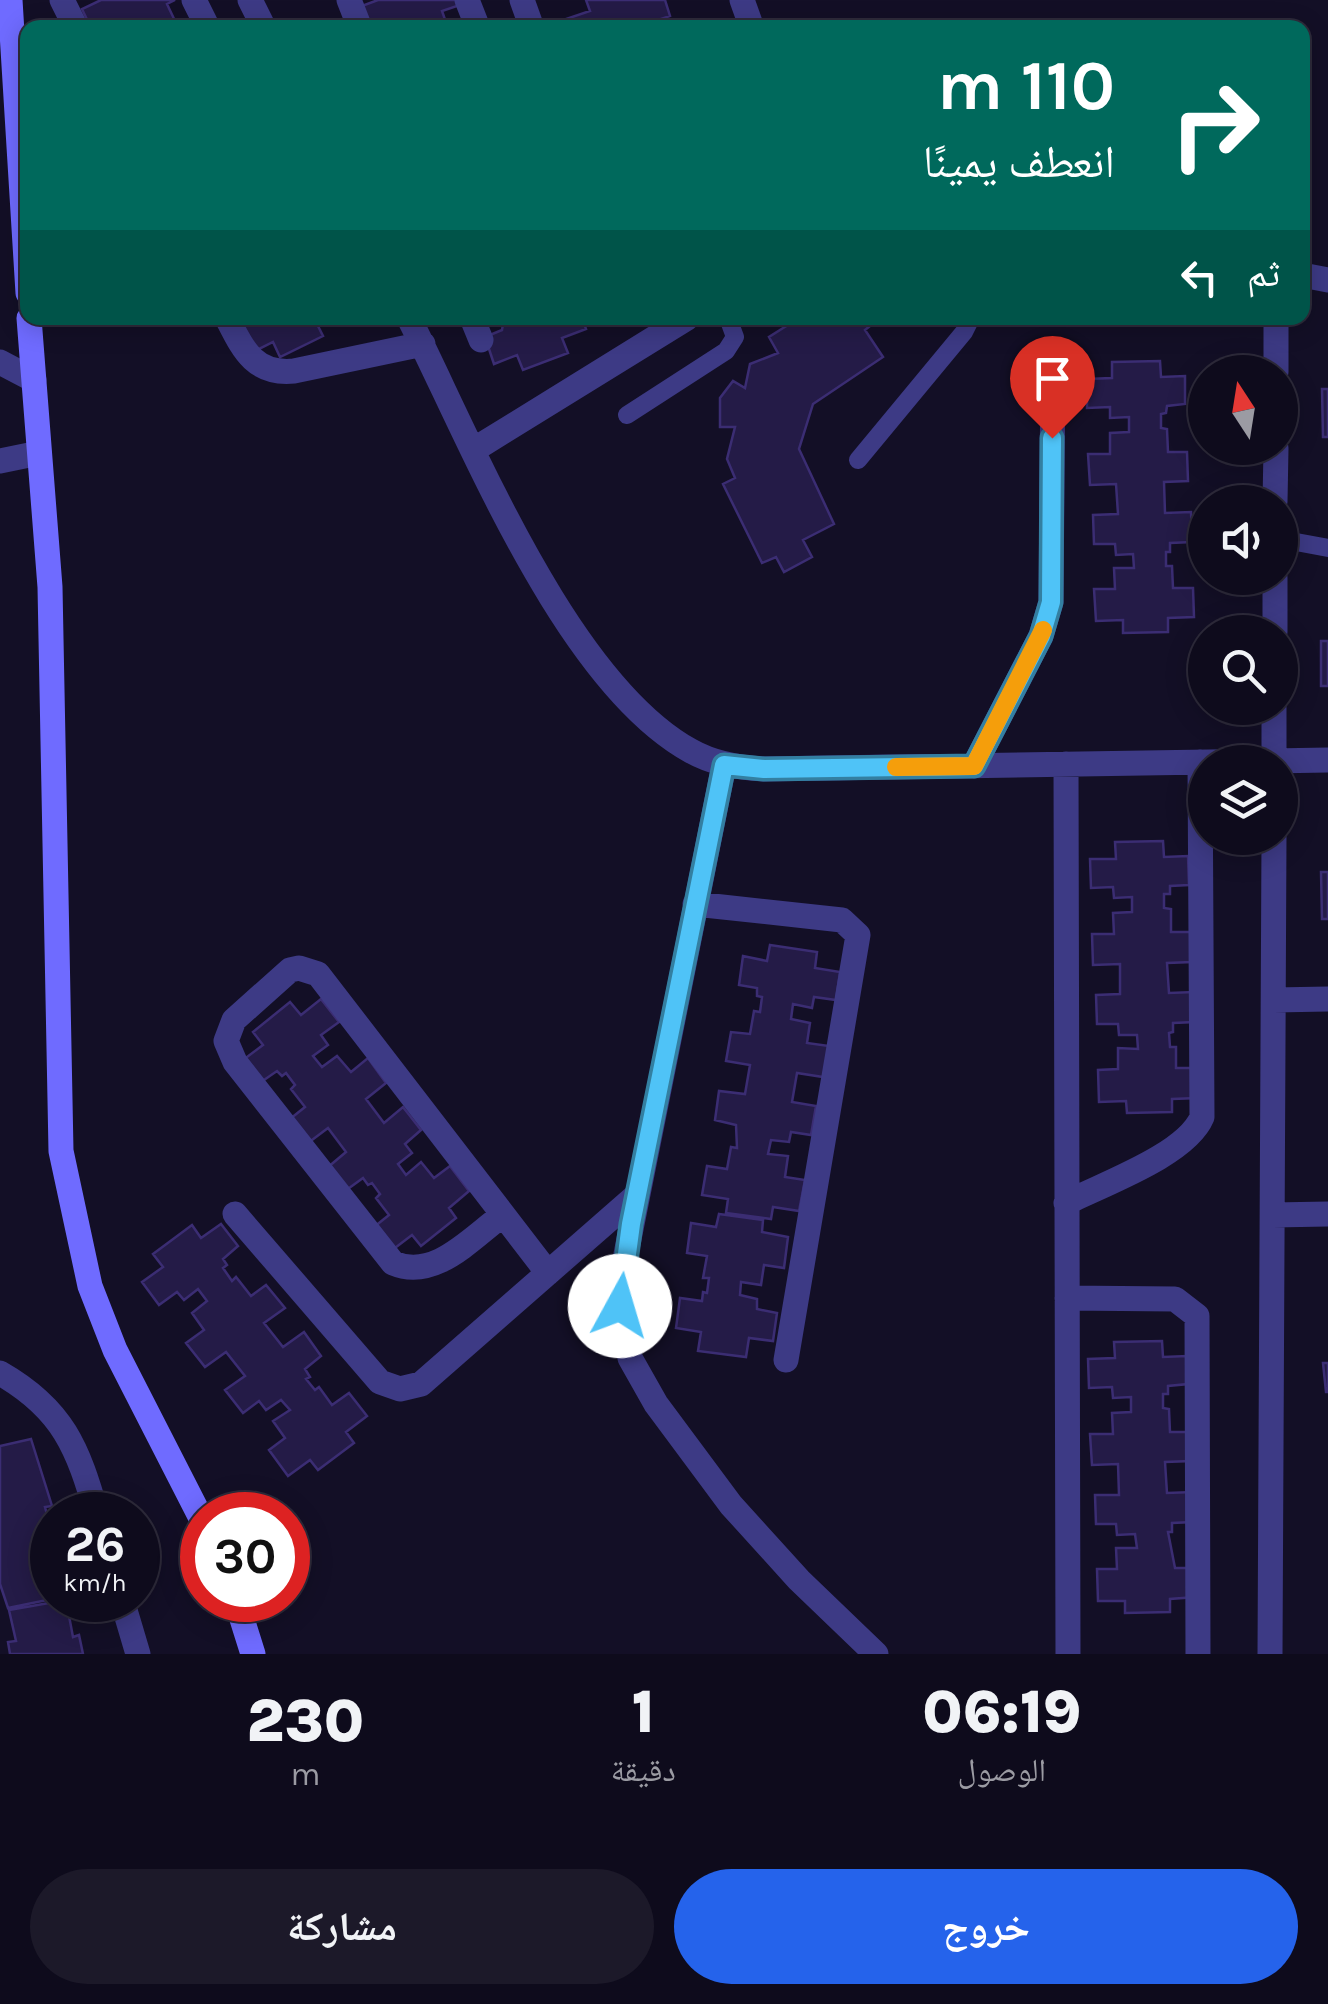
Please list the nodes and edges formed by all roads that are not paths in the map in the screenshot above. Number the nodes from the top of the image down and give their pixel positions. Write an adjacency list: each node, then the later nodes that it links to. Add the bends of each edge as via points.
1 (10, 0): 2 (street)
2 (20, 163)
3 (30, 325): 14 (street)
4 (231, 325): 10 (street, via 246,353 273,371)
5 (413, 325): 10 (street)
6 (731, 325): 15 (lane, via 736,336 726,350)
7 (968, 325): 18 (lane)
8 (1276, 325): 11 (street)
9 (648, 328): 16 (street)
10 (423, 344): 16 (street)
11 (1276, 355)
12 (0, 362): 14 (street)
13 (1052, 364): 27 (street, via 1051,602 1041,636)
14 (34, 380): 17 (street)
15 (628, 415)
16 (475, 449): 26 (street, via 554,601 586,648 661,730)
17 (39, 454): 19 (street); 44 (street, via 50,587 62,1151 90,1286)
18 (858, 460)
19 (0, 461)
20 (1298, 543): 21 (lane)
21 (1328, 548)
22 (1328, 760): 23 (street)
23 (1298, 761)
24 (1188, 762): 25 (street)
25 (1066, 764): 27 (street); 34 (street)
26 (724, 765): 27 (street); 30 (street)
27 (974, 766)
28 (1201, 855): 34 (street, via 1202,1118 1176,1147)
29 (1274, 855): 31 (street)
30 (695, 904): 33 (street); 41 (street, via 842,920 858,935)
31 (1274, 1000): 32 (street); 38 (street)
32 (1328, 1000)
33 (636, 1195): 39 (street); 49 (street, via 620,1306 641,1382 731,1504)
34 (1066, 1202): 40 (street)
35 (235, 1214): 39 (street, via 390,1388 422,1384)
36 (1328, 1214): 38 (street)
37 (503, 1215): 37 (street, via 318,974 290,970 234,1020 226,1041 235,1062 393,1262 413,1269 435,1265); 39 (street)
38 (1272, 1215): 52 (street)
39 (548, 1274)
40 (1068, 1298): 50 (street); 51 (street, via 1176,1298 1197,1316)
41 (786, 1360)
42 (0, 1373): 43 (street, via 42,1402 69,1435)
43 (89, 1492)
44 (188, 1492)
45 (129, 1622): 47 (street)
46 (243, 1622): 48 (street)
47 (138, 1654)
48 (253, 1654)
49 (876, 1654)
50 (1068, 1654)
51 (1198, 1654)
52 (1270, 1654)

